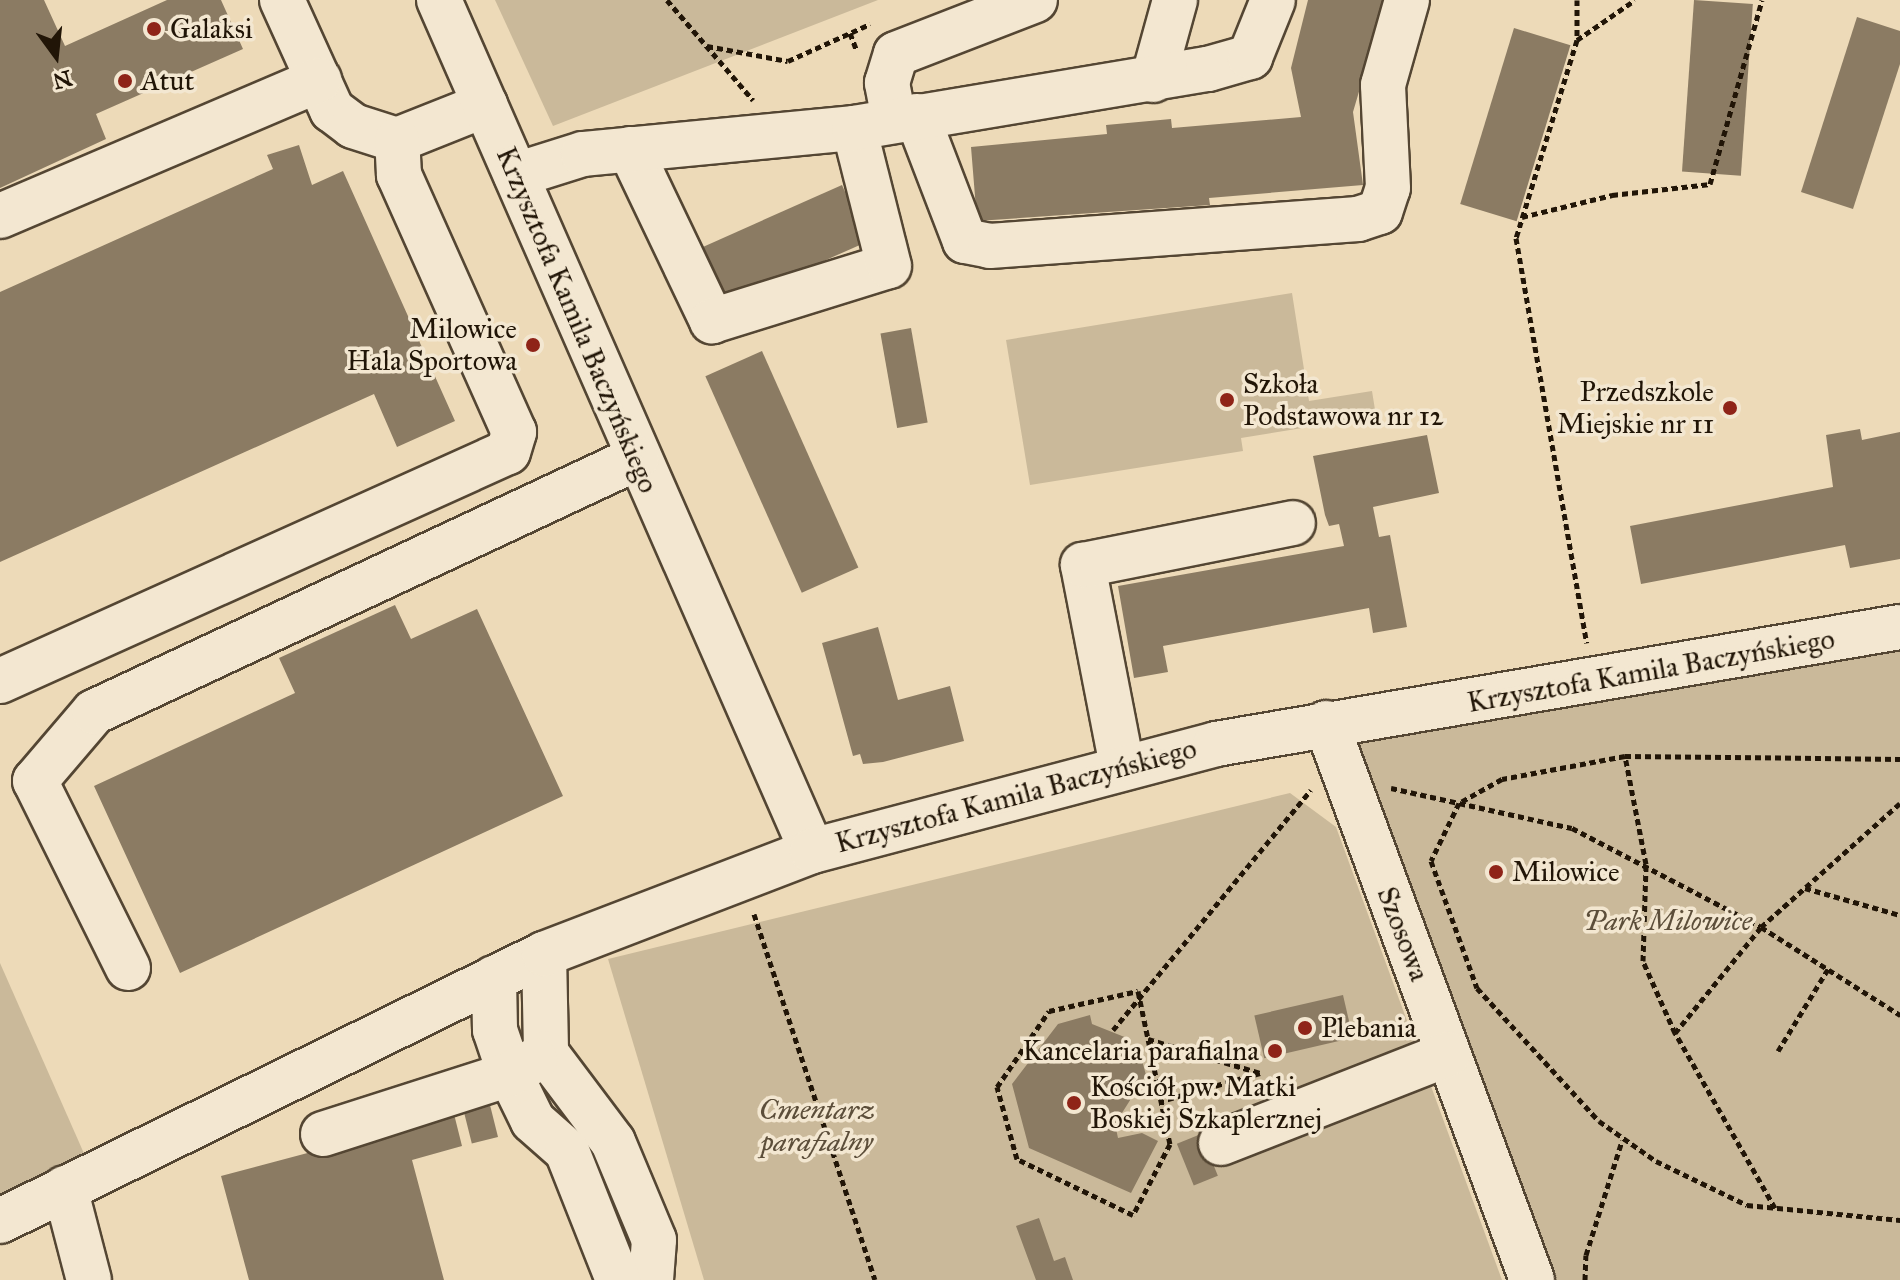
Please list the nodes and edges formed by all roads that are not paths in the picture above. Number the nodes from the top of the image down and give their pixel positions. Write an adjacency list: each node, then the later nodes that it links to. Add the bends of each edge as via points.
1 (282, 0): 7 (street)
2 (439, 0): 9 (street, Krzysztofa Kamila Baczyńskiego)
3 (1035, 0): 10 (street, via 896,54 887,83)
4 (1175, 0): 8 (street)
5 (1273, 0): 8 (street, via 1250,57)
6 (1407, 0): 10 (street, via 1383,85 1388,188 1380,212 1358,219 990,246 965,241)
7 (319, 80): 11 (street, via 332,110 353,126); 14 (street)
8 (1153, 80): 10 (street)
9 (485, 105): 11 (street); 13 (street, Krzysztofa Kamila Baczyńskiego)
10 (888, 121): 12 (street); 12 (street, via 889,266 712,321)
11 (397, 140): 18 (street, via 399,175 514,432 508,452)
12 (630, 149): 13 (street, via 583,154)
13 (516, 175): 15 (street, Krzysztofa Kamila Baczyńskiego)
14 (0, 216)
15 (637, 458): 21 (street, Krzysztofa Kamila Baczyńskiego); 23 (street, via 94,712 35,781)
16 (1293, 523): 20 (street, via 1083,565)
17 (1900, 627): 19 (street, Krzysztofa Kamila Baczyńskiego)
18 (0, 681)
19 (1326, 723): 20 (street, Krzysztofa Kamila Baczyńskiego); 25 (street, Szosowa)
20 (1122, 766): 21 (street, Krzysztofa Kamila Baczyńskiego)
21 (812, 851): 22 (street)
22 (544, 954): 24 (street); 26 (street)
23 (128, 968)
24 (494, 978): 26 (street, via 495,1030); 29 (street)
25 (1448, 1054): 28 (street); 34 (street, Szosowa)
26 (528, 1064): 27 (street); 32 (street, via 533,1121 567,1151); 33 (street, via 613,1142 654,1240)
27 (323, 1134)
28 (1221, 1143)
29 (65, 1188): 30 (street); 31 (street)
30 (0, 1221)
31 (89, 1280)
32 (618, 1280)
33 (651, 1280)
34 (1532, 1280)

